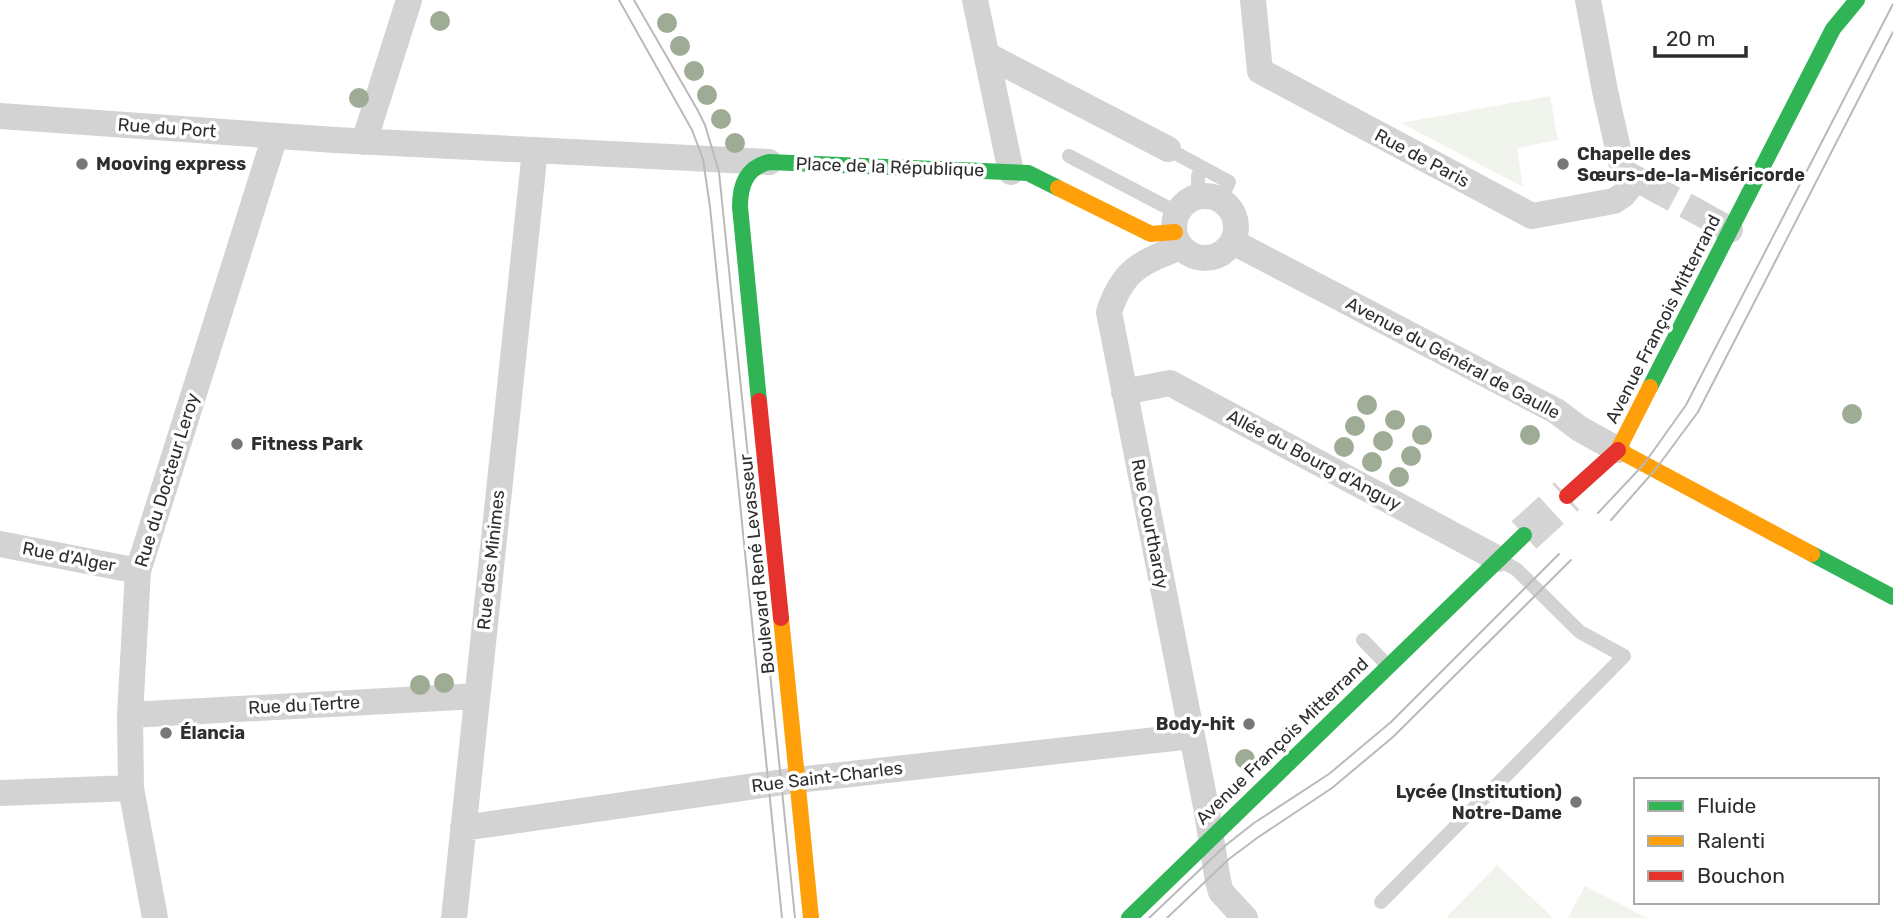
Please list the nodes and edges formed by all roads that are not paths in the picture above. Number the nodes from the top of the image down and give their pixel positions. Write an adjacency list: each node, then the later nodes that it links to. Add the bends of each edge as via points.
1 (409, 0): 10 (street)
2 (975, 0): 6 (street, Place de la République)
3 (1253, 0): 4 (street, Rue de Paris, via 1260,71 1532,216 1614,201 1643,183 1627,174 1622,162)
4 (1588, 0)
5 (1847, 4): 19 (main road, Avenue François Mitterrand)
6 (986, 55): 11 (street); 16 (street, Place de la République)
7 (0, 116): 8 (street, Rue du Port)
8 (275, 136): 9 (street, Rue du Port); 27 (street, Rue du Docteur Leroy)
9 (335, 140): 10 (street, Place de la République)
10 (364, 142): 12 (street, Place de la République)
11 (1167, 149): 15 (lane)
12 (535, 150): 14 (street, Place de la République); 31 (street, Rue des Minimes)
13 (1069, 156): 18 (lane)
14 (769, 162): 16 (main road, Place de la République); 34 (main road, Boulevard René Levasseur, via 746,175 740,206)
15 (1202, 168): 18 (lane); 18 (lane, via 1229,182)
16 (1020, 172): 18 (main road, via 1151,234)
17 (1698, 212): 19 (street)
18 (1190, 218): 20 (street, via 1229,207 1236,219); 20 (street, via 1196,257 1210,258); 21 (street, Rue Courthardy, via 1123,282 1112,303 1109,312)
19 (1730, 230): 22 (main road, Avenue François Mitterrand)
20 (1233, 242): 22 (street, Avenue du Général de Gaulle, via 1556,411)
21 (1125, 392): 26 (street, Allée du Bourg d'Anguy, via 1170,383); 33 (street, Rue Courthardy)
22 (1618, 450): 23 (main road, Avenue François Mitterrand); 28 (main road, Avenue du Général de Gaulle)
23 (1567, 496)
24 (1524, 535): 26 (main road, Avenue François Mitterrand)
25 (0, 544): 27 (street, Rue d'Alger)
26 (1498, 559): 30 (main road, Avenue François Mitterrand); 39 (lane, via 1516,569 1580,632 1624,656)
27 (138, 571): 32 (street, Rue du Docteur Leroy)
28 (1893, 597)
29 (1363, 640): 30 (lane)
30 (1388, 666): 38 (main road, Avenue François Mitterrand)
31 (477, 696): 32 (street, Rue du Tertre); 37 (street, Rue des Minimes)
32 (130, 715): 35 (street, Rue du Docteur Leroy)
33 (1192, 736): 34 (street, Rue Saint-Charles); 38 (street, Rue Courthardy)
34 (797, 779): 37 (street, Rue Saint-Charles); 42 (main road, Boulevard René Levasseur)
35 (131, 788): 36 (street); 40 (street, Rue du Docteur Leroy)
36 (0, 793)
37 (463, 828): 41 (street, Rue des Minimes)
38 (1211, 836): 43 (main road, Avenue François Mitterrand); 44 (street, Rue Courthardy, via 1222,892)
39 (1381, 902)
40 (155, 918)
41 (454, 918)
42 (811, 918)
43 (1129, 918)
44 (1245, 918)

